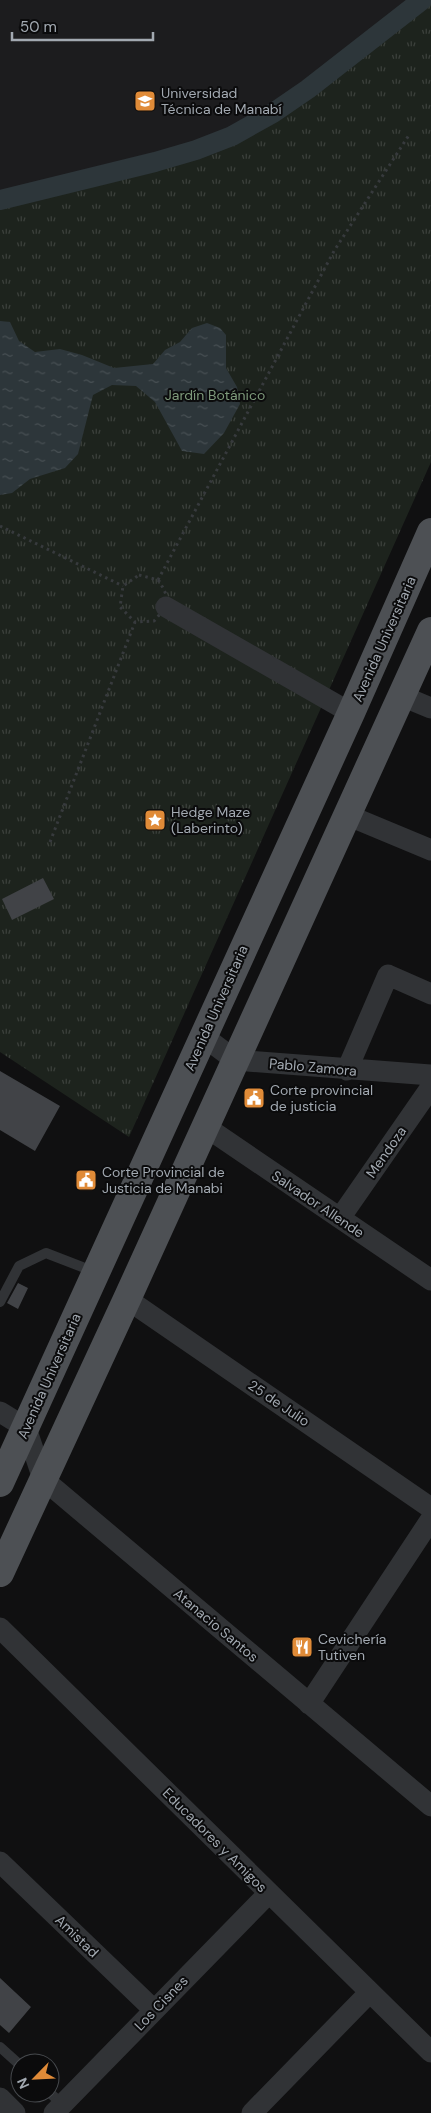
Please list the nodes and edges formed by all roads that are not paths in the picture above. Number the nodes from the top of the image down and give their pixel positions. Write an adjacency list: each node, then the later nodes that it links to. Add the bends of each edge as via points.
1 (431, 532): 6 (main road, Avenida Universitaria)
2 (166, 607): 6 (street)
3 (431, 631): 4 (main road)
4 (402, 696): 5 (street); 7 (main road)
5 (431, 708)
6 (351, 713): 10 (main road, Avenida Universitaria)
7 (347, 815): 8 (street); 11 (main road)
8 (431, 850)
9 (431, 994): 12 (street, via 388,976)
10 (203, 1036): 11 (street); 17 (main road, Avenida Universitaria)
11 (235, 1060): 12 (street, Pablo Zamora); 15 (main road)
12 (347, 1070): 13 (street, Pablo Zamora)
13 (431, 1075)
14 (431, 1086): 16 (street, Mendoza)
15 (206, 1128): 16 (street, Salvador Allende); 19 (main road)
16 (340, 1218): 18 (street, Salvador Allende)
17 (96, 1272): 20 (lane, via 46,1253 19,1266); 22 (main road, Avenida Universitaria)
18 (431, 1280)
19 (128, 1299): 23 (main road); 25 (street, 25 de Julio)
20 (0, 1302)
21 (0, 1412): 22 (street)
22 (26, 1428): 23 (street); 24 (main road, Avenida Universitaria)
23 (43, 1479): 27 (main road); 29 (street, Atanacio Santos)
24 (0, 1483)
25 (431, 1508)
26 (431, 1519): 29 (street)
27 (0, 1573)
28 (0, 1628): 32 (street, Educadores y Amigos)
29 (309, 1704): 30 (street, Atanacio Santos)
30 (431, 1806)
31 (0, 1862): 34 (street, Amistad)
32 (269, 1893): 33 (street, Educadores y Amigos); 34 (street, Los Cisnes)
33 (370, 1992): 36 (street, Educadores y Amigos); 41 (street)
34 (154, 2010): 39 (street, Los Cisnes)
35 (0, 2047): 37 (lane)
36 (431, 2052)
37 (10, 2056)
38 (0, 2098): 40 (street)
39 (60, 2098)
40 (15, 2113)
41 (252, 2113)

